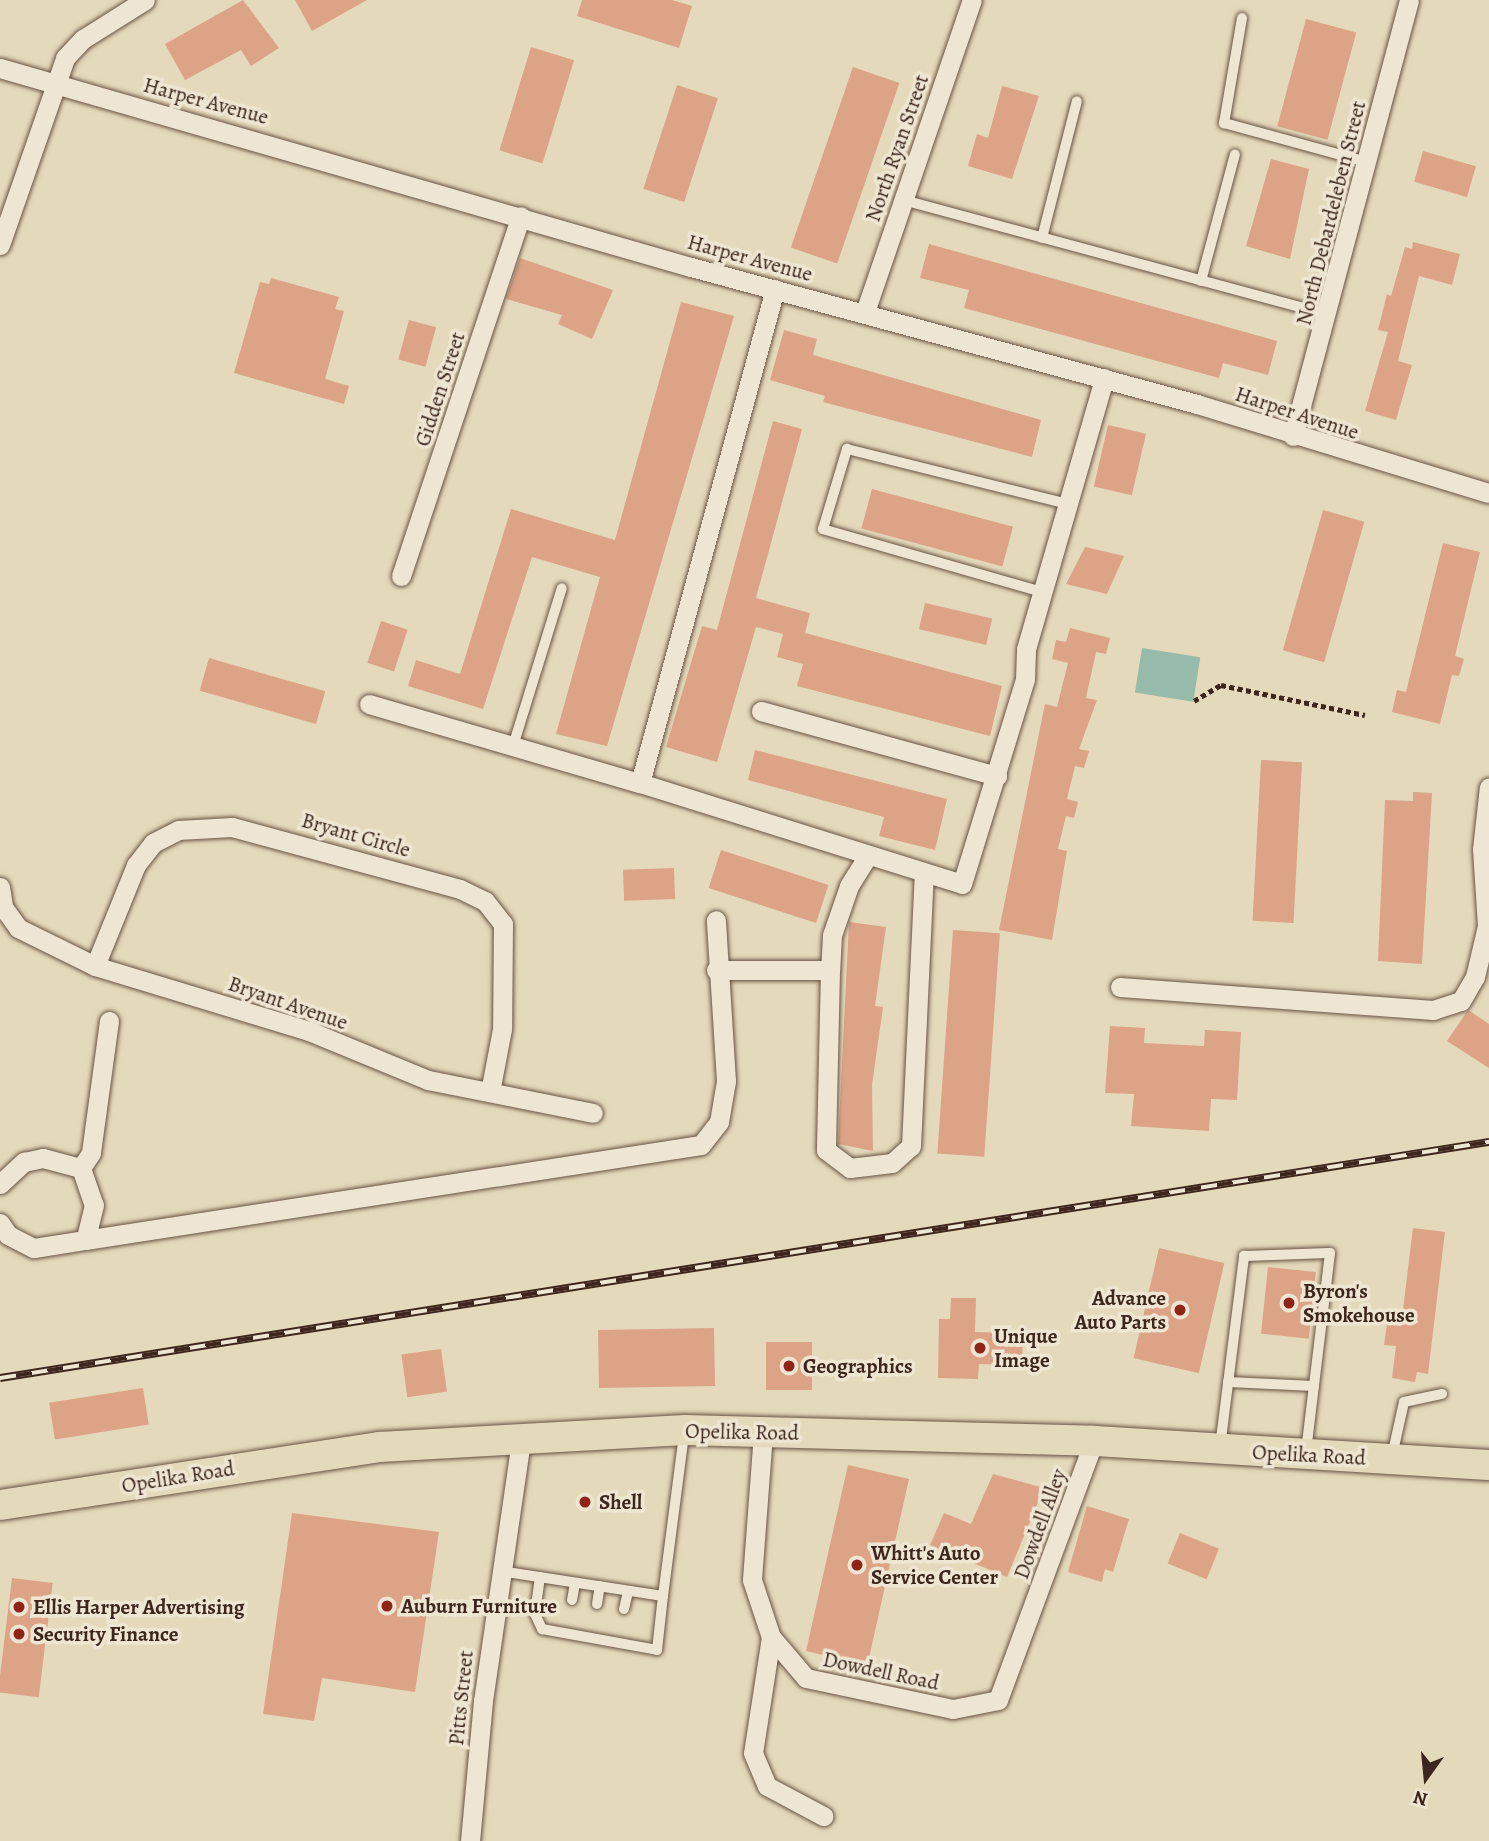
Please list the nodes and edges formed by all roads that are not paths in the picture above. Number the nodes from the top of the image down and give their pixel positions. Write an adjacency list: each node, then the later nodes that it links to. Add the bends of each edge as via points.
1 (145, 0): 6 (street, via 83,38 65,58)
2 (972, 0): 10 (street, North Ryan Street)
3 (1409, 0): 9 (street, North Debardeleben Street)
4 (1242, 18): 9 (lane, via 1224,123)
5 (0, 68): 6 (street, Harper Avenue)
6 (58, 84): 11 (street, Harper Avenue); 13 (street)
7 (1077, 101): 12 (lane)
8 (1235, 154): 14 (lane)
9 (1368, 162): 17 (street, North Debardeleben Street)
10 (902, 200): 12 (lane); 16 (street, North Ryan Street)
11 (521, 216): 15 (street, Harper Avenue); 22 (street, Gidden Street)
12 (1042, 238): 14 (lane)
13 (0, 245)
14 (1201, 281): 17 (lane)
15 (775, 289): 16 (street, Harper Avenue); 29 (street)
16 (865, 312): 18 (street, Harper Avenue)
17 (1328, 315): 19 (street, North Debardeleben Street)
18 (1104, 378): 19 (street, Harper Avenue); 21 (street)
19 (1293, 436): 20 (street, Harper Avenue)
20 (1489, 493)
21 (1068, 504): 24 (street); 24 (lane, via 847,449 823,529)
22 (401, 576)
23 (562, 588): 27 (lane)
24 (1042, 592): 28 (street)
25 (369, 704): 27 (street)
26 (761, 711): 28 (street)
27 (513, 746): 29 (street)
28 (997, 776): 32 (street, via 962,884)
29 (640, 783): 31 (street)
30 (1489, 787): 38 (street, via 1482,849 1487,926 1475,977 1461,1001 1433,1010)
31 (867, 857): 32 (street); 37 (street, via 849,886 832,935)
32 (924, 873): 37 (street, via 911,1146 892,1163 863,1168 835,1163 827,1150)
33 (0, 887): 35 (street, Bryant Avenue, via 4,907 19,928)
34 (716, 920): 36 (street)
35 (94, 966): 40 (street, Bryant Avenue, via 309,1031 428,1080); 40 (street, Bryant Circle, via 136,865 153,844 178,830 232,827 460,889 485,901 503,924 502,1029)
36 (716, 970): 37 (street); 45 (street, via 726,1081 719,1122 701,1145)
37 (830, 970)
38 (1120, 987)
39 (109, 1021): 42 (street, via 91,1153)
40 (490, 1092): 41 (street, Bryant Avenue)
41 (593, 1113)
42 (80, 1168): 43 (street, via 34,1160); 45 (street, via 94,1205)
43 (0, 1184)
44 (3, 1234): 45 (street, via 34,1248)
45 (85, 1240)
46 (1228, 1382): 47 (lane); 47 (lane, via 1244,1256 1330,1253); 53 (lane)
47 (1314, 1385): 54 (lane)
48 (1442, 1394): 55 (lane, via 1404,1402)
49 (685, 1430): 50 (main road, Opelika Road); 51 (main road, Opelika Road); 63 (lane)
50 (763, 1433): 52 (main road, Opelika Road); 67 (street, Dowdell Road, via 752,1580)
51 (522, 1436): 57 (main road, Opelika Road, via 379,1447); 58 (street, Pitts Street)
52 (1094, 1441): 53 (main road, Opelika Road); 68 (street, Dowdell Alley)
53 (1220, 1450): 54 (main road, Opelika Road)
54 (1305, 1456): 55 (main road, Opelika Road)
55 (1391, 1460): 56 (main road, Opelika Road)
56 (1489, 1465)
57 (0, 1504)
58 (499, 1571): 59 (lane); 70 (street, Pitts Street)
59 (540, 1577): 60 (lane); 63 (lane, via 535,1614 542,1629 568,1628 657,1650)
60 (575, 1583): 61 (lane); 64 (lane)
61 (600, 1586): 62 (lane); 65 (lane)
62 (628, 1591): 63 (lane); 66 (lane)
63 (663, 1596)
64 (572, 1600)
65 (597, 1604)
66 (624, 1609)
67 (771, 1637): 68 (street, Dowdell Road, via 806,1678 953,1709); 69 (street, via 753,1753 767,1786)
68 (998, 1700)
69 (823, 1816)
70 (470, 1841)

